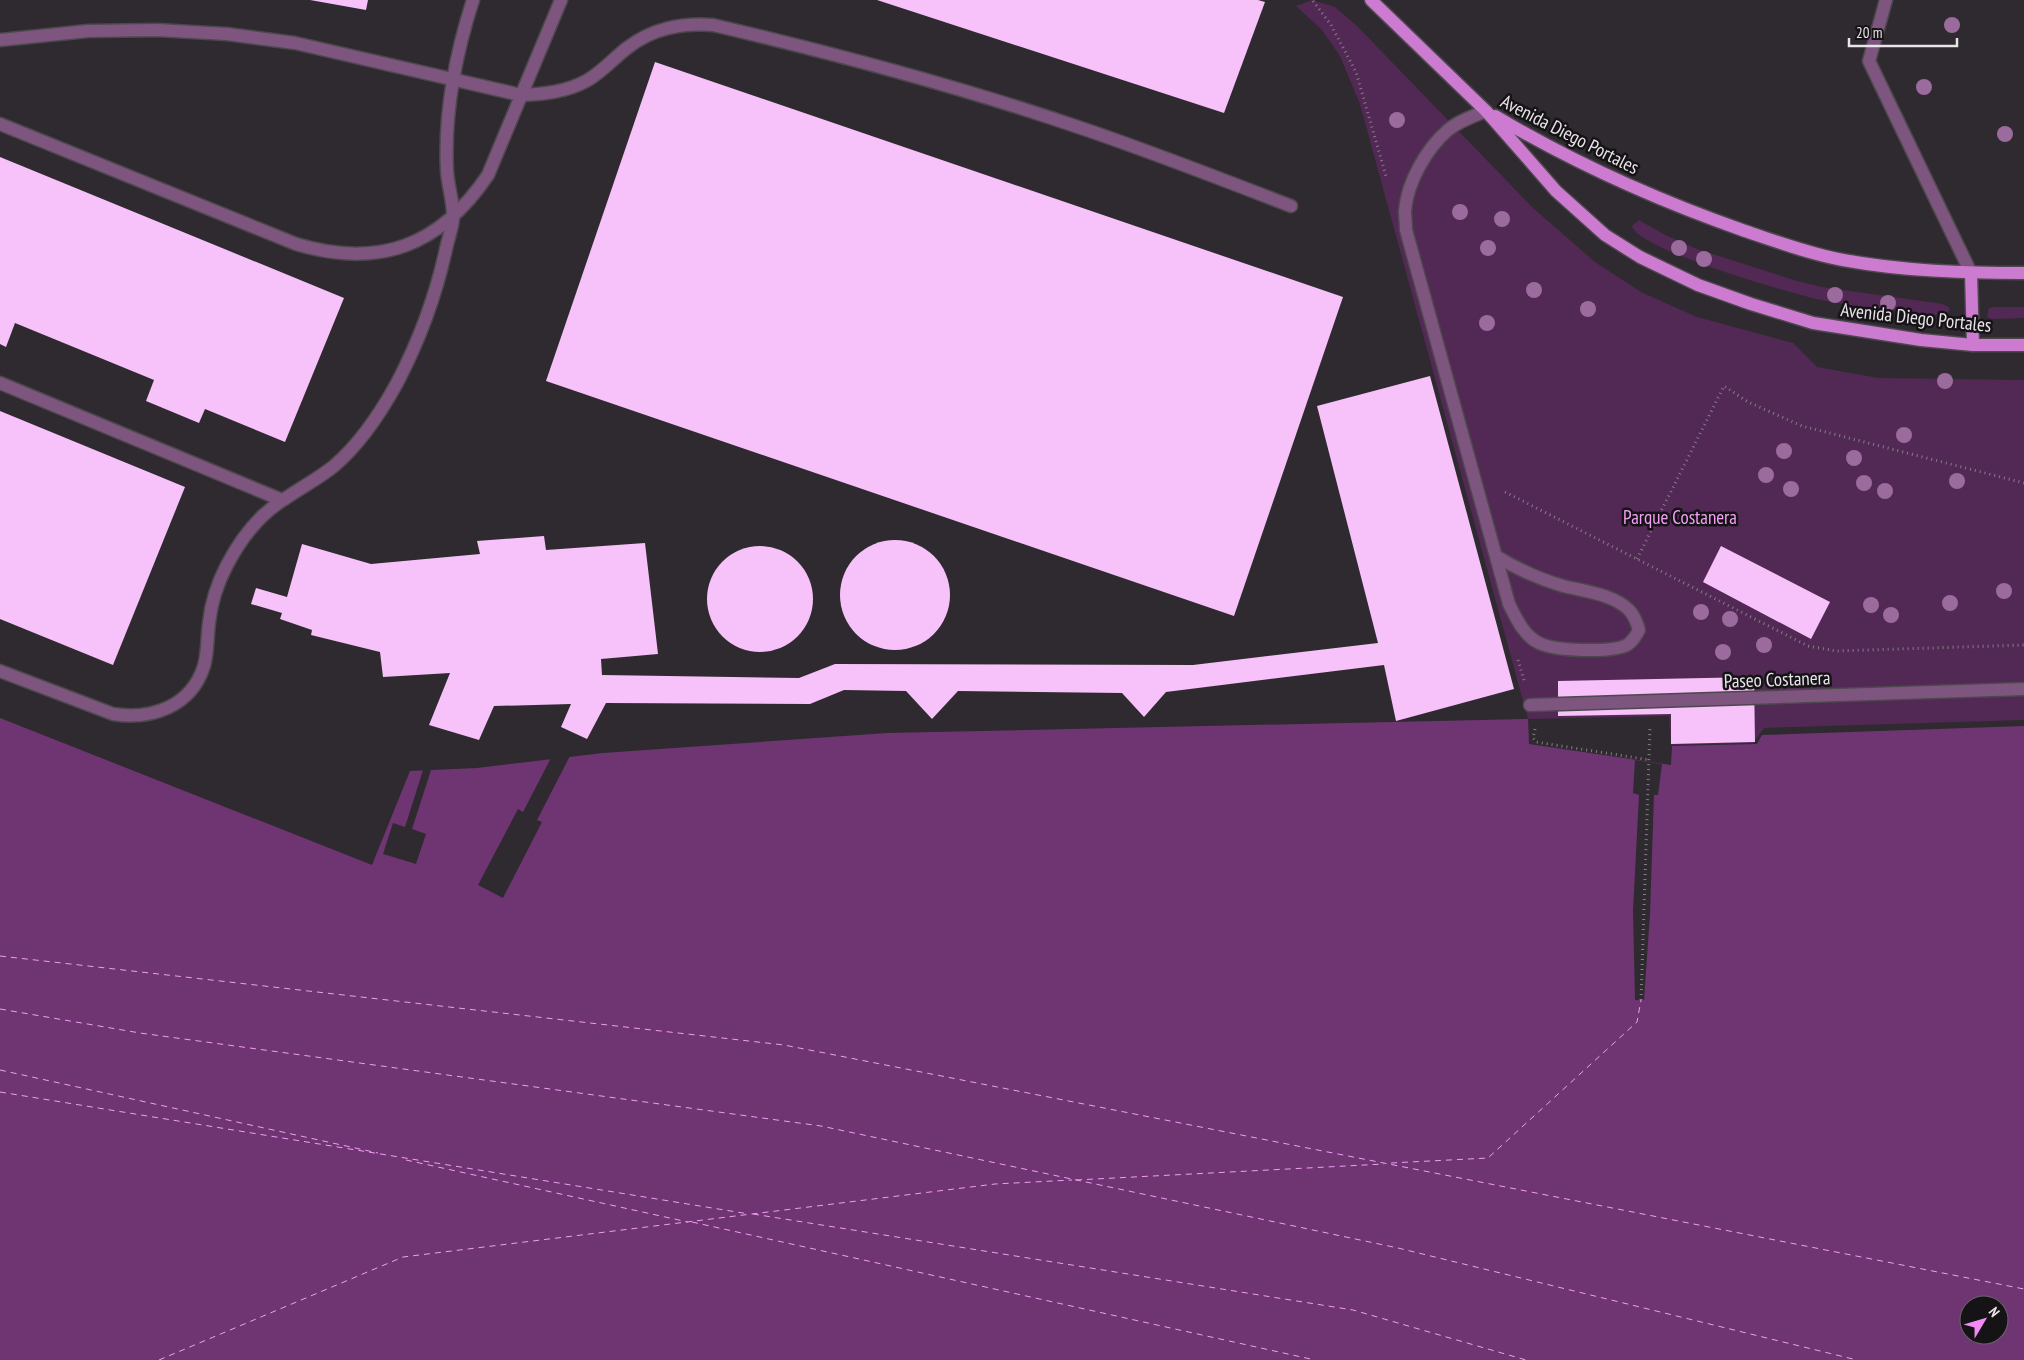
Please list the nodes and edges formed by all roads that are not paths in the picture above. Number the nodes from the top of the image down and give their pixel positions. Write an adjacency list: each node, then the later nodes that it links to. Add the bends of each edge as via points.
1 (473, 0): 6 (street, via 460,38)
2 (561, 0): 7 (street)
3 (1371, 0): 8 (main road)
4 (1886, 0): 12 (street, via 1869,61)
5 (0, 40): 6 (street, via 88,31 226,34 295,43)
6 (452, 79): 7 (street); 11 (street, via 447,172)
7 (521, 95): 10 (street, via 556,91 587,80 627,48 668,27 714,24 973,94 1098,134); 11 (street, via 488,175)
8 (1486, 111): 12 (main road, Avenida Diego Portales, via 1532,139 1646,193 1784,244 1842,260 1900,269); 14 (main road, Avenida Diego Portales, via 1556,191 1605,235 1640,257 1698,285 1813,323); 18 (street, via 1449,129 1435,145 1413,180 1405,210 1406,230)
9 (0, 124): 11 (street, via 322,252 378,253 430,234)
10 (1291, 206)
11 (453, 218): 17 (street, via 428,310 409,358 381,412 336,464 308,486)
12 (1971, 273): 13 (main road, Avenida Diego Portales); 14 (main road)
13 (2024, 273)
14 (1973, 344): 15 (main road, Avenida Diego Portales)
15 (2024, 345)
16 (0, 383): 17 (street)
17 (282, 500): 19 (street, via 241,541 226,566 215,592 203,668 195,685 168,708 132,717 113,714)
18 (1496, 556): 18 (street, via 1509,604 1522,629 1539,643 1569,650 1599,650 1626,646 1634,639 1639,630 1628,609 1602,595 1562,586 1520,570)
19 (0, 671)
20 (2024, 689): 21 (street, Paseo Costanera)
21 (1530, 705)

